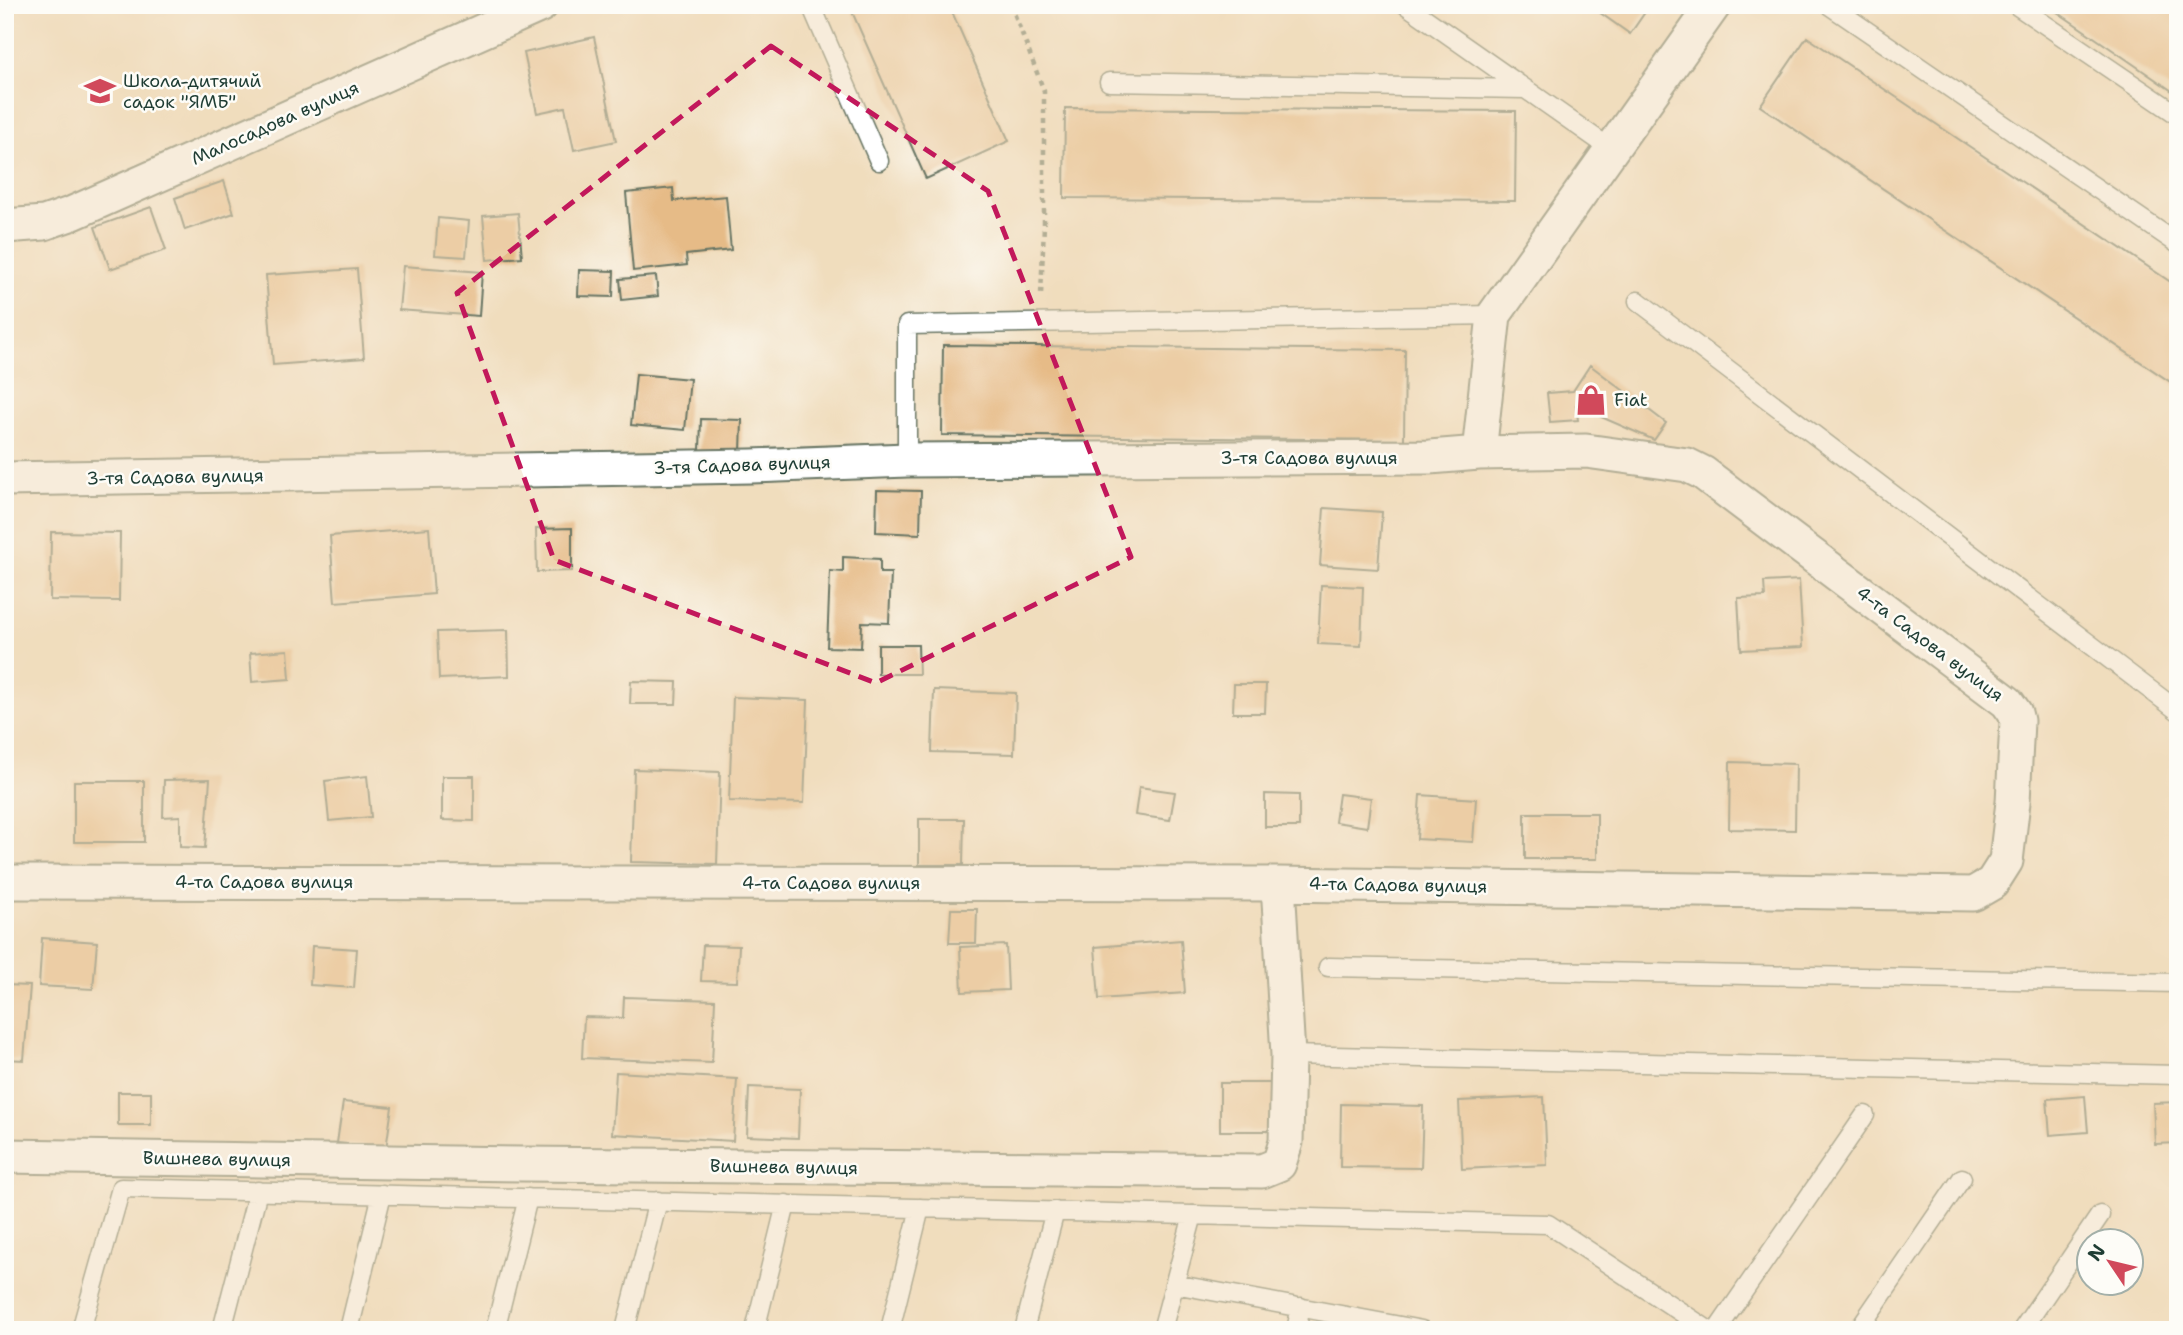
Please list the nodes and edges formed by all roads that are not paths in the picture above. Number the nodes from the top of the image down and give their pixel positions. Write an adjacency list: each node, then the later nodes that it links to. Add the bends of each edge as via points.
1 (541, 5): 12 (street, Малосадова вулиця, via 73,213 44,223)
2 (811, 5): 11 (lane)
3 (1406, 5): 8 (lane)
4 (1714, 5): 10 (street)
5 (1829, 5): 13 (lane)
6 (2016, 5): 9 (lane)
7 (1109, 82): 8 (lane)
8 (1525, 89): 10 (lane)
9 (2178, 115)
10 (1611, 149): 15 (street)
11 (879, 161)
12 (5, 226)
13 (2178, 244)
14 (1639, 301): 19 (lane)
15 (1494, 315): 16 (street); 17 (lane, via 907,325)
16 (1479, 453): 17 (street, 3-тя Садова вулиця); 21 (street, 4-та Садова вулиця, via 1586,451 1686,465 1703,472 2007,702 2017,720 2006,861 1992,883 1973,894)
17 (907, 460): 18 (street, 3-тя Садова вулиця)
18 (5, 479)
19 (2178, 711)
20 (5, 882): 21 (street, 4-та Садова вулиця)
21 (1278, 884): 24 (street, Вишнева вулиця)
22 (1328, 967): 23 (lane)
23 (2178, 983)
24 (1288, 1055): 25 (lane); 27 (street, Вишнева вулиця, via 1286,1143 1279,1164 1262,1171)
25 (2178, 1075)
26 (1865, 1115): 52 (lane)
27 (5, 1156)
28 (1962, 1178): 53 (lane)
29 (258, 1191): 30 (lane); 40 (lane, via 121,1188); 41 (lane)
30 (382, 1194): 31 (lane); 42 (lane)
31 (528, 1198): 32 (lane); 43 (lane)
32 (657, 1201): 33 (lane); 44 (lane)
33 (786, 1204): 34 (lane); 45 (lane)
34 (920, 1208): 35 (lane); 46 (lane)
35 (1055, 1211): 36 (lane); 47 (lane)
36 (1193, 1215): 38 (lane); 51 (lane, via 1548,1224)
37 (2100, 1215): 54 (lane)
38 (1174, 1284): 39 (lane); 48 (lane)
39 (1301, 1307): 49 (lane); 50 (lane)
40 (81, 1330)
41 (222, 1330)
42 (349, 1330)
43 (495, 1330)
44 (625, 1330)
45 (755, 1330)
46 (890, 1330)
47 (1024, 1330)
48 (1162, 1330)
49 (1296, 1330)
50 (1422, 1330)
51 (1708, 1330)
52 (1717, 1330)
53 (1858, 1330)
54 (2022, 1330)

